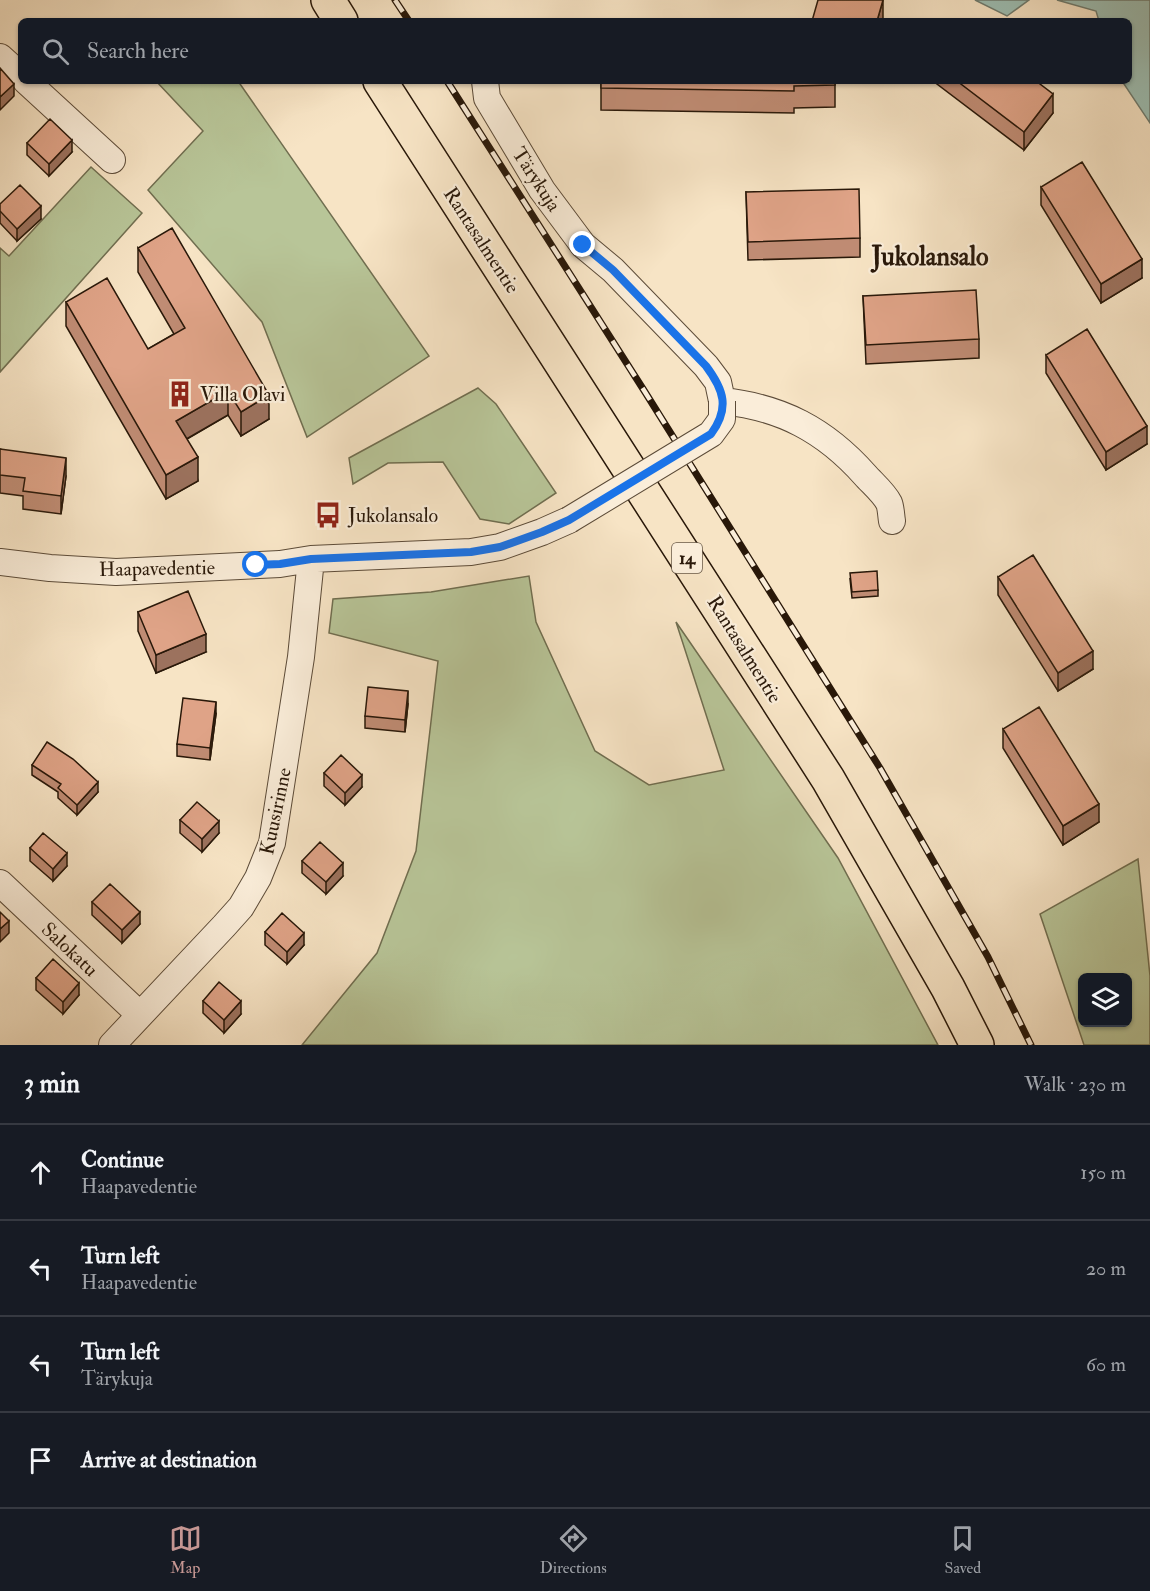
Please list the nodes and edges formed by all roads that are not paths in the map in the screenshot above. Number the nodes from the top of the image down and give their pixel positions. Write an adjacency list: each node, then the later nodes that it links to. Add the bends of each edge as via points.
1 (328, 0): 2 (highway)
2 (339, 18)
3 (0, 57): 4 (street)
4 (18, 73)
5 (29, 84): 8 (street)
6 (382, 84): 16 (highway, Rantasalmentie / 14, via 828,780)
7 (485, 84): 9 (street, Tärykuja, via 487,98 542,190 583,245 613,270 706,366 718,382)
8 (112, 160)
9 (722, 401): 10 (street, via 751,404 821,434 848,456 888,502); 11 (street, Haapavedentie, bridge, via 722,419 711,434 569,520 542,532 500,547 471,552)
10 (892, 520)
11 (311, 559): 12 (street, Haapavedentie, via 116,572); 14 (street, Kuusirinne, via 301,657 272,843 241,907)
12 (0, 562)
13 (0, 883): 14 (street, Salokatu)
14 (139, 1014): 15 (street, Kuusirinne)
15 (112, 1045)
16 (977, 1045)

